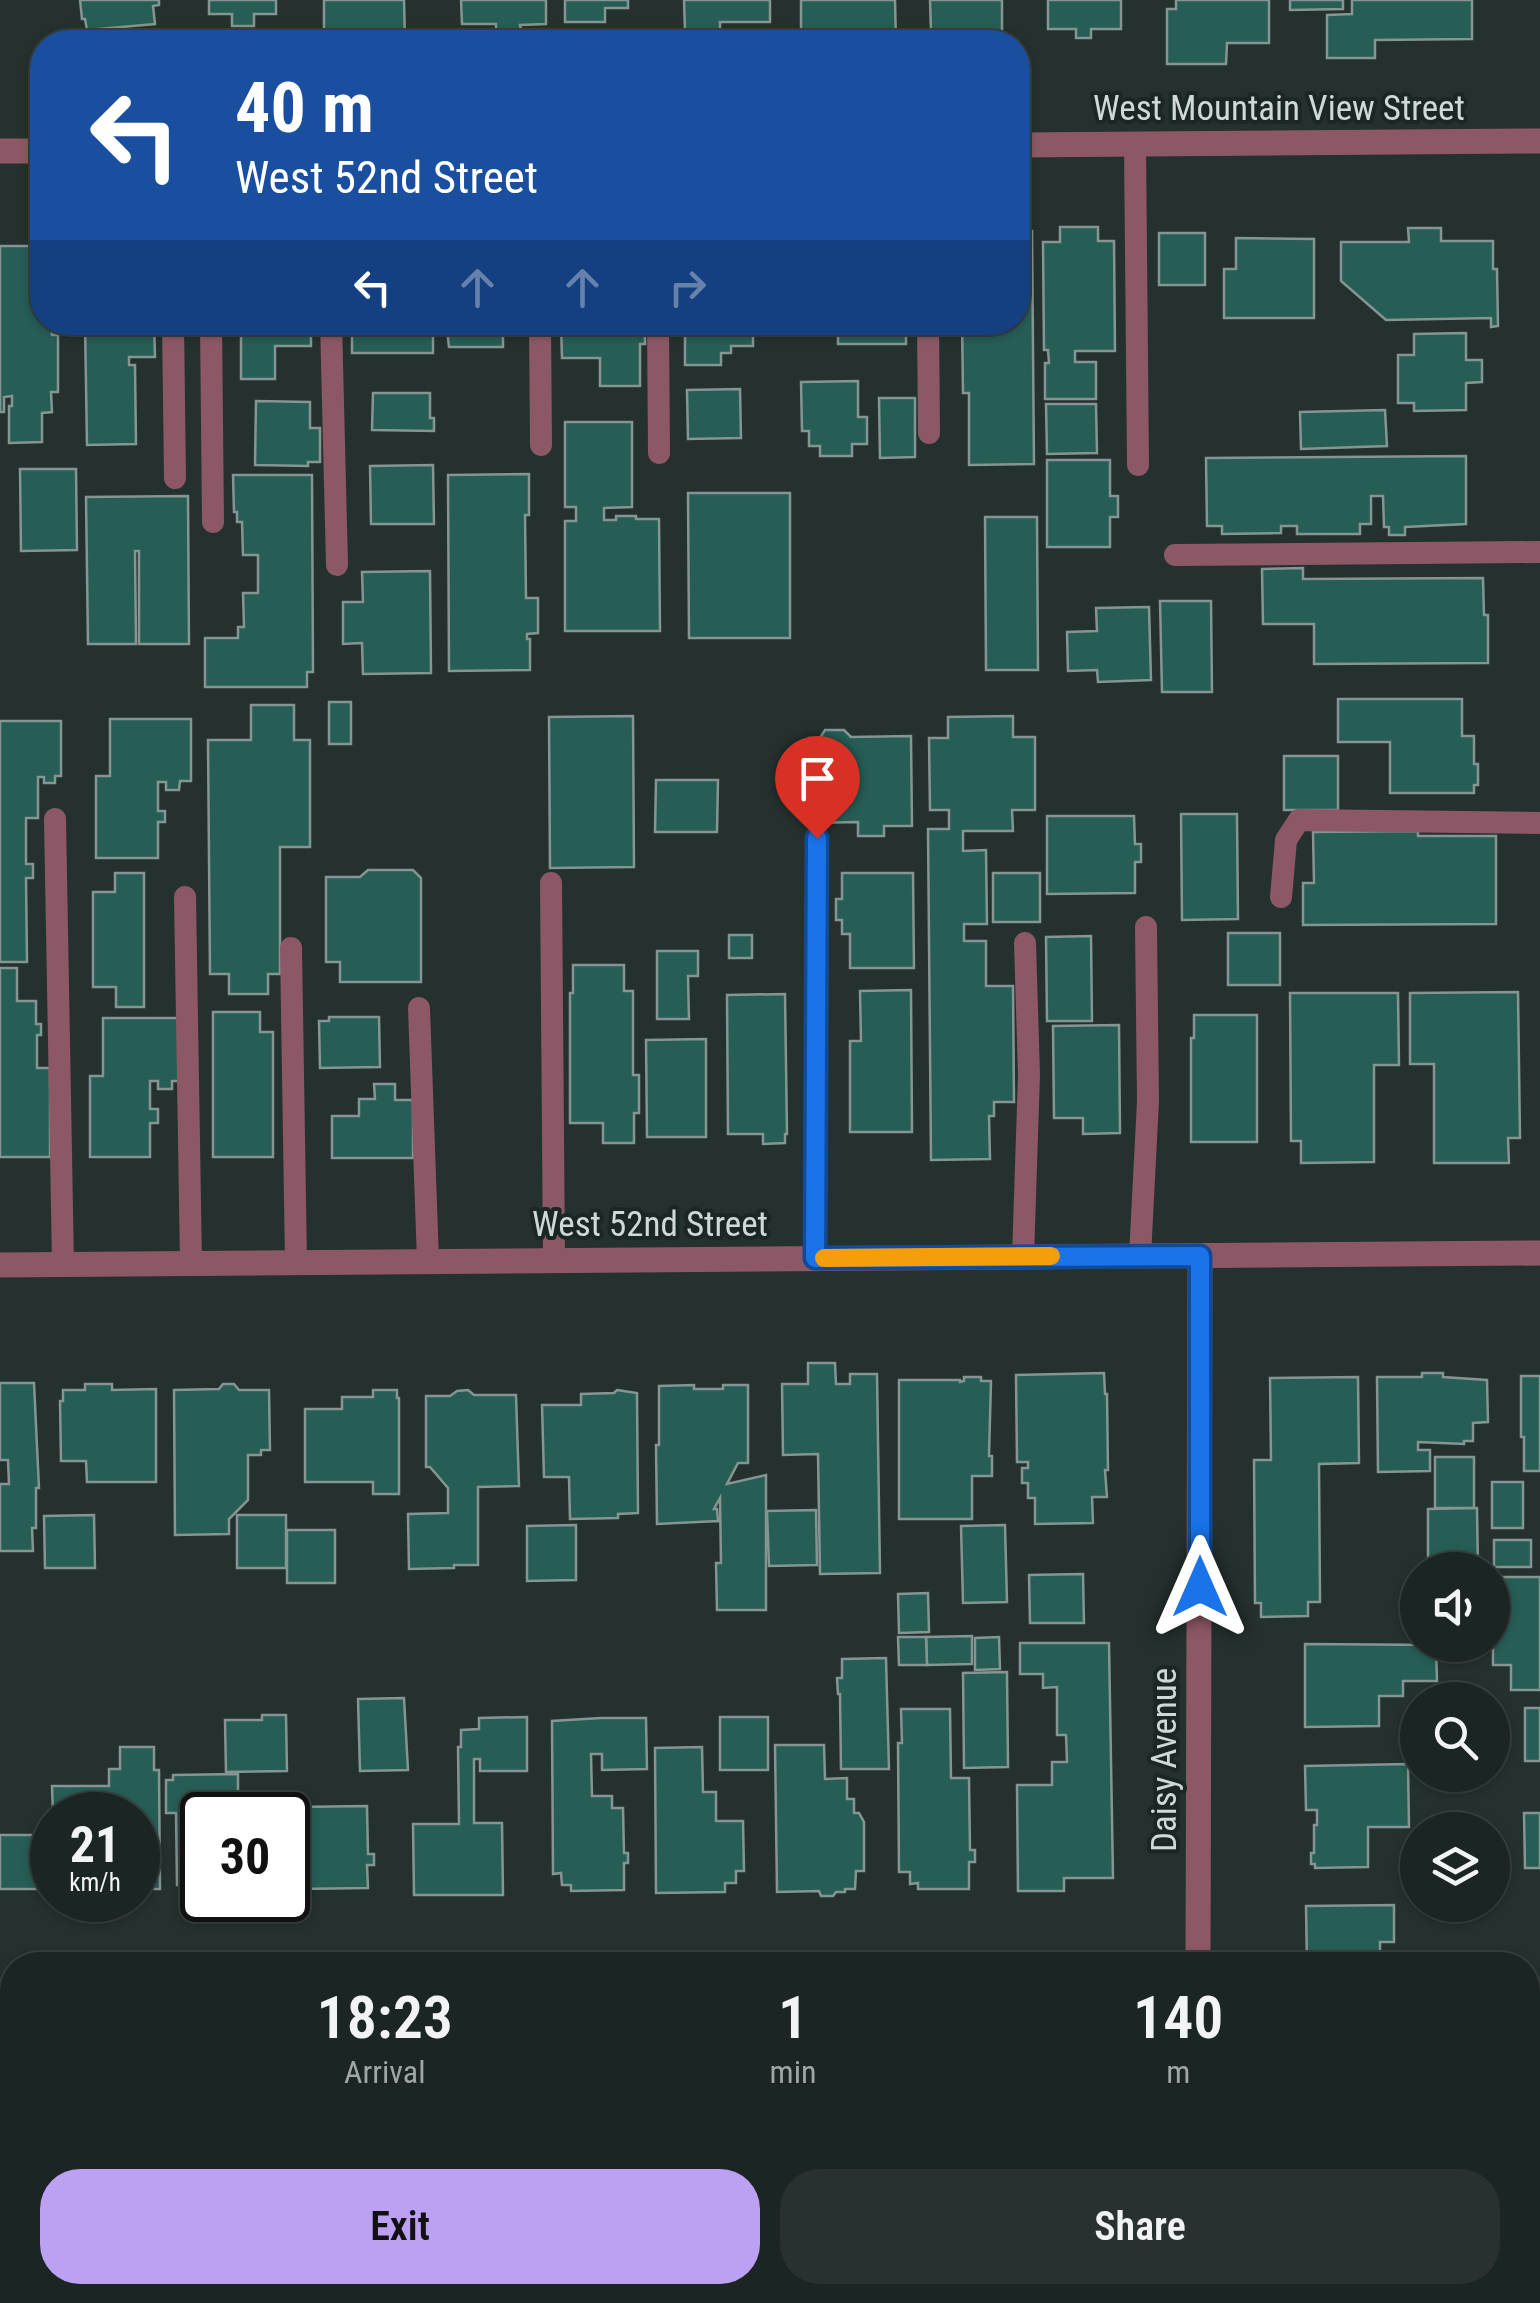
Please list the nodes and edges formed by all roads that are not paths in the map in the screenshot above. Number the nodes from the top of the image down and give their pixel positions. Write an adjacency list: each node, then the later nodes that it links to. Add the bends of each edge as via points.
1 (1540, 141): 2 (street, West Mountain View Street)
2 (1134, 144): 3 (street, West Mountain View Street); 15 (lane)
3 (1030, 145)
4 (30, 151): 5 (street)
5 (0, 152)
6 (173, 335): 16 (lane)
7 (211, 335): 17 (lane)
8 (331, 335): 20 (lane)
9 (540, 335): 13 (lane)
10 (658, 335): 14 (lane)
11 (928, 335): 12 (lane)
12 (929, 433)
13 (541, 445)
14 (659, 452)
15 (1138, 465)
16 (174, 478)
17 (213, 522)
18 (1540, 552): 19 (lane)
19 (1175, 555)
20 (337, 565)
21 (56, 819): 41 (lane)
22 (1540, 823): 26 (lane, via 1299,820 1286,840)
23 (817, 838): 35 (lane)
24 (551, 884): 36 (lane)
25 (186, 896): 39 (lane)
26 (1281, 896)
27 (1146, 927): 33 (lane, via 1148,1101)
28 (1025, 943): 32 (lane)
29 (292, 948): 38 (lane)
30 (418, 1008): 37 (lane)
31 (1540, 1253): 34 (street, West 52nd Street)
32 (1023, 1256): 33 (street, West 52nd Street); 35 (street, West 52nd Street)
33 (1140, 1256): 34 (street, West 52nd Street)
34 (1200, 1256): 42 (street, Daisy Avenue)
35 (815, 1258): 36 (street, West 52nd Street)
36 (554, 1260): 37 (street, West 52nd Street)
37 (428, 1261): 38 (street, West 52nd Street)
38 (296, 1262): 39 (street, West 52nd Street)
39 (190, 1263): 41 (street, West 52nd Street)
40 (0, 1264): 41 (street, West 52nd Street)
41 (63, 1264)
42 (1198, 1952)

